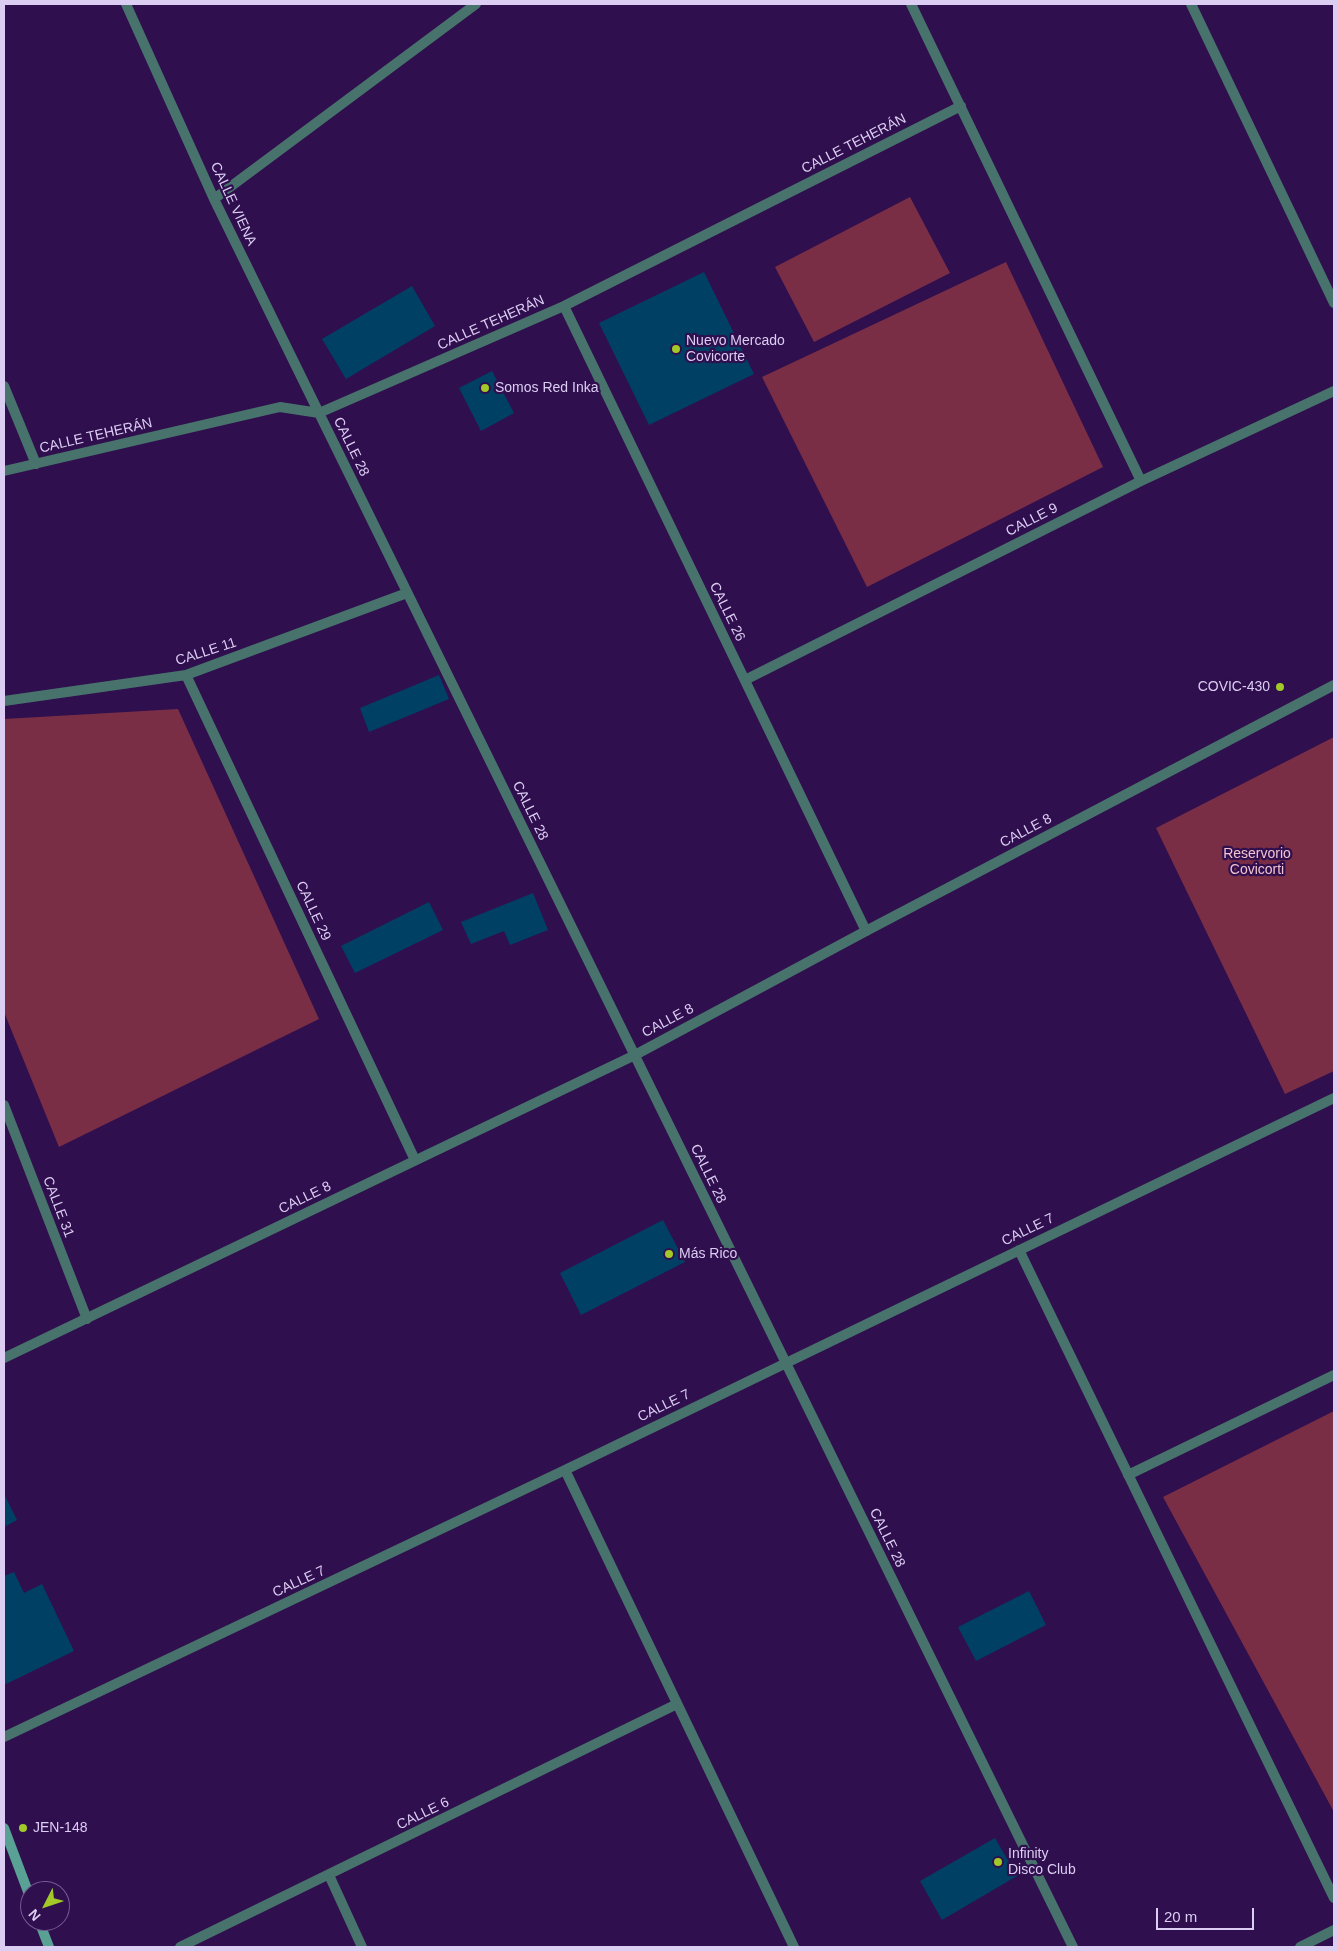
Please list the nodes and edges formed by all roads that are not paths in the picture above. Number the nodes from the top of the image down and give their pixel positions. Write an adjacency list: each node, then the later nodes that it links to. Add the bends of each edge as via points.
1 (126, 4): 6 (street, CALLE VIENA)
2 (476, 4): 6 (street)
3 (911, 4): 5 (street)
4 (1191, 4): 7 (street)
5 (961, 106): 8 (street, CALLE TEHERÁN); 14 (street)
6 (214, 199): 11 (street, CALLE VIENA)
7 (1334, 303)
8 (564, 306): 11 (street, CALLE TEHERÁN); 17 (street, CALLE 26)
9 (4, 386): 12 (street)
10 (1334, 391): 14 (street, CALLE 9)
11 (319, 414): 12 (street, CALLE TEHERÁN, via 280,407); 15 (street, CALLE 28)
12 (36, 464): 13 (street, CALLE TEHERÁN)
13 (4, 472)
14 (1141, 481): 17 (street, CALLE 9)
15 (407, 593): 16 (street, CALLE 11); 21 (street, CALLE 28)
16 (186, 675): 19 (street, CALLE 11); 24 (street, CALLE 29)
17 (745, 680): 20 (street, CALLE 26)
18 (1334, 685): 20 (street, CALLE 8)
19 (4, 700)
20 (866, 931): 21 (street, CALLE 8)
21 (635, 1055): 24 (street, CALLE 8); 28 (street, CALLE 28)
22 (1334, 1098): 25 (street, CALLE 7)
23 (4, 1105): 26 (street, CALLE 31)
24 (415, 1160): 26 (street, CALLE 8)
25 (1018, 1250): 28 (street, CALLE 7); 31 (street)
26 (87, 1319): 27 (street, CALLE 8)
27 (4, 1358)
28 (785, 1362): 30 (street, CALLE 7); 44 (street, CALLE 28)
29 (1334, 1375): 31 (street)
30 (565, 1470): 32 (street); 33 (street, CALLE 7)
31 (1128, 1475): 37 (street)
32 (677, 1704): 35 (street, CALLE 6); 43 (street)
33 (4, 1737)
34 (4, 1828): 36 (main road)
35 (328, 1876): 41 (street, CALLE 6); 42 (street)
36 (24, 1881)
37 (1334, 1898)
38 (1334, 1930): 45 (street)
39 (43, 1931): 40 (main road)
40 (49, 1947)
41 (180, 1947)
42 (362, 1947)
43 (794, 1947)
44 (1073, 1947)
45 (1300, 1947)

